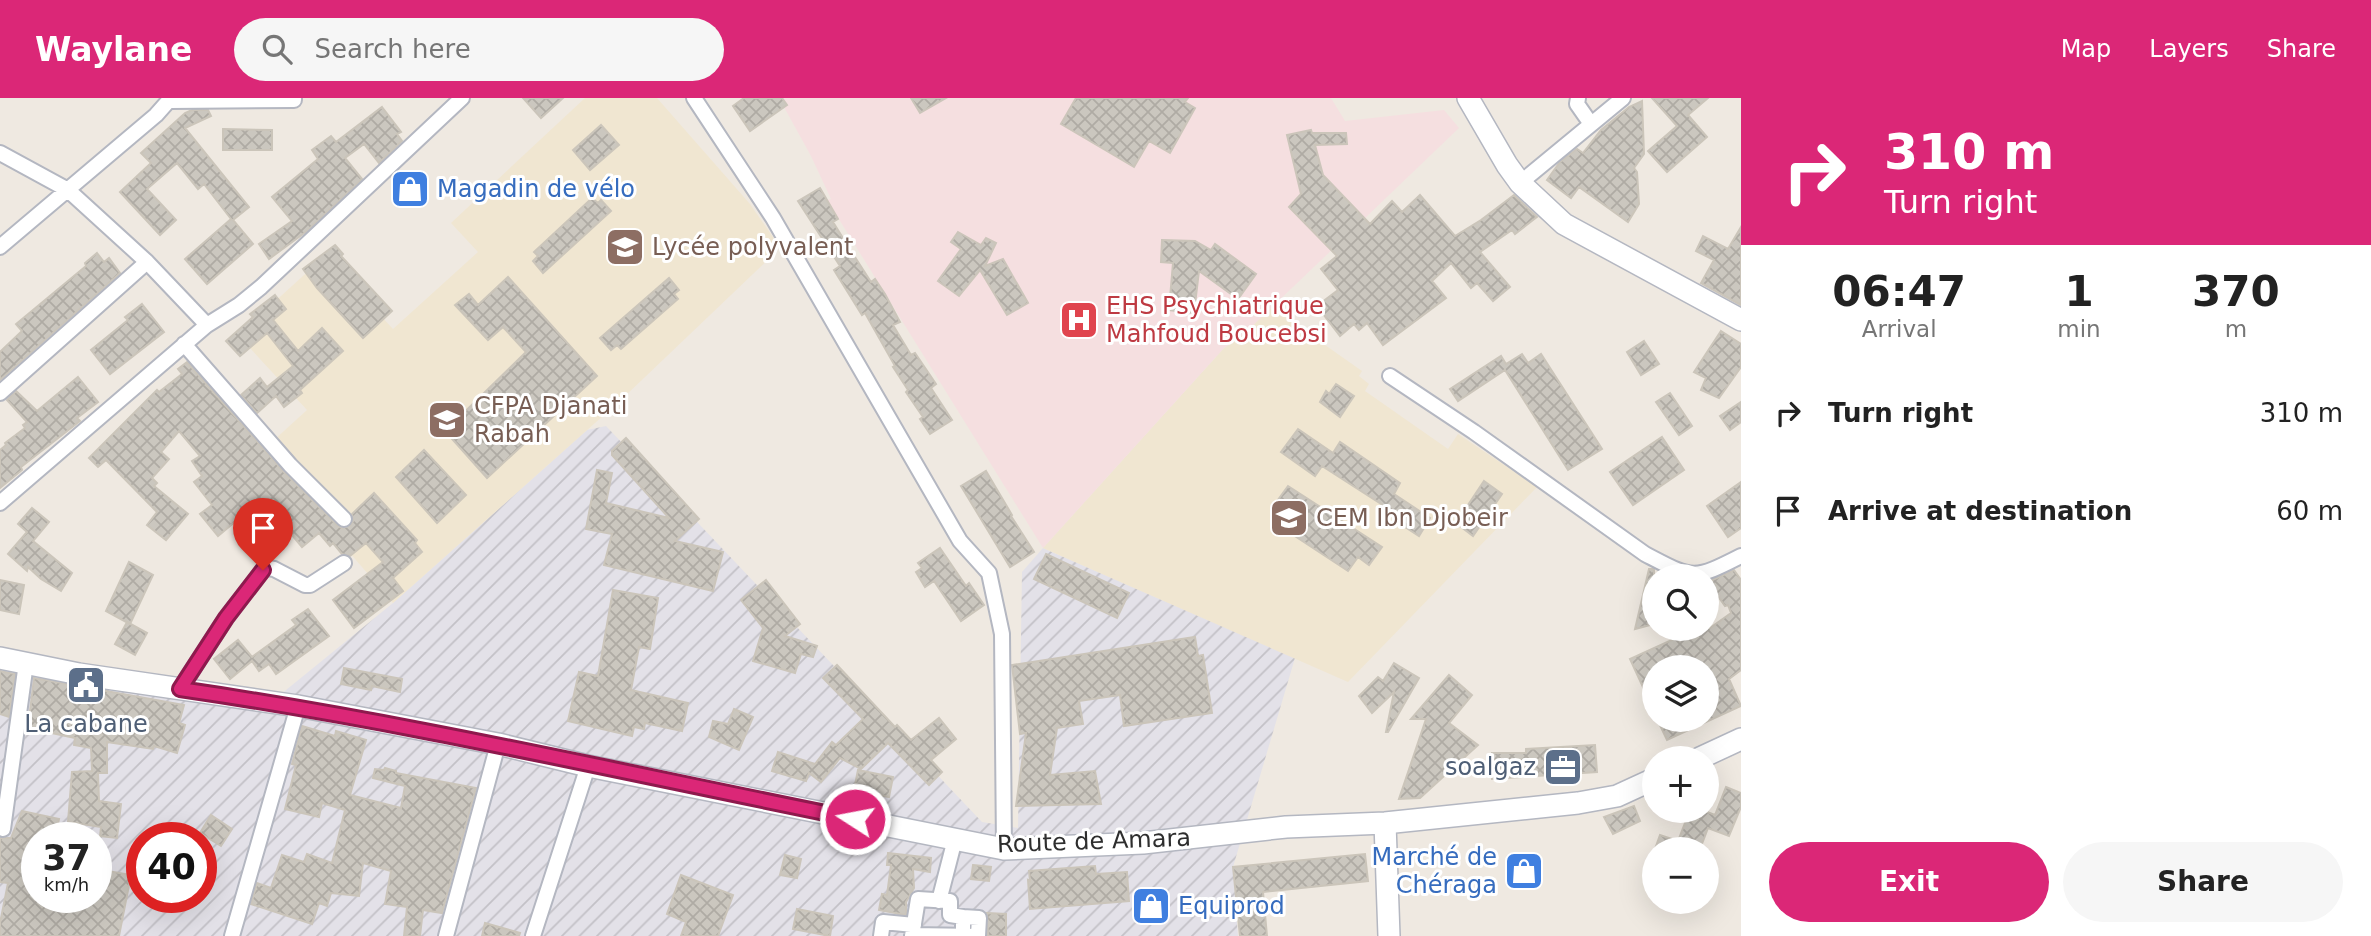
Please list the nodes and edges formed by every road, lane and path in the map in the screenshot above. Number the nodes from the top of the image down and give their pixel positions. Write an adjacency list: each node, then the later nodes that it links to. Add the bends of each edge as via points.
1 (294, 98): 8 (street)
2 (462, 98): 16 (street, via 268,281)
3 (694, 98): 36 (street, via 778,228 960,541 989,573 1002,634)
4 (1468, 98): 11 (street)
5 (1578, 98): 9 (street, via 1577,104)
6 (1623, 98): 9 (street)
7 (170, 99): 8 (street); 12 (street)
8 (266, 99)
9 (1591, 124): 11 (street)
10 (0, 153): 12 (street)
11 (1520, 183): 15 (street, via 1564,224)
12 (68, 190): 13 (street); 14 (street)
13 (0, 247)
14 (147, 262): 16 (street); 19 (street)
15 (1741, 320)
16 (207, 325): 17 (street)
17 (184, 344): 20 (street); 21 (street, via 290,466)
18 (1390, 376): 22 (street, via 1645,554 1672,568 1691,575 1710,572)
19 (0, 393)
20 (0, 503)
21 (344, 519)
22 (1741, 556)
23 (344, 563): 26 (street, via 304,585 274,569 263,570)
24 (0, 658): 25 (street, Route de Amara)
25 (26, 663): 26 (street, Route de Amara); 34 (street)
26 (180, 689): 27 (street, Route de Amara)
27 (298, 706): 29 (street, Route de Amara); 40 (street)
28 (1741, 739): 30 (street)
29 (498, 744): 31 (street, Route de Amara); 41 (street)
30 (1719, 749)
31 (588, 766): 35 (street, Route de Amara); 42 (street)
32 (1642, 785): 33 (street, Route de Amara, via 1617,796 1578,803)
33 (1385, 823): 36 (street, Route de Amara, via 1286,827 1143,843); 38 (street)
34 (3, 829)
35 (955, 839): 36 (street, Route de Amara); 37 (street)
36 (1003, 849)
37 (939, 901): 39 (street, via 918,900); 44 (street, via 950,901 950,915 979,918 978,936)
38 (1384, 930)
39 (913, 932): 43 (street, via 883,922); 44 (street)
40 (232, 936)
41 (446, 936)
42 (533, 936)
43 (881, 936)
44 (963, 936)

